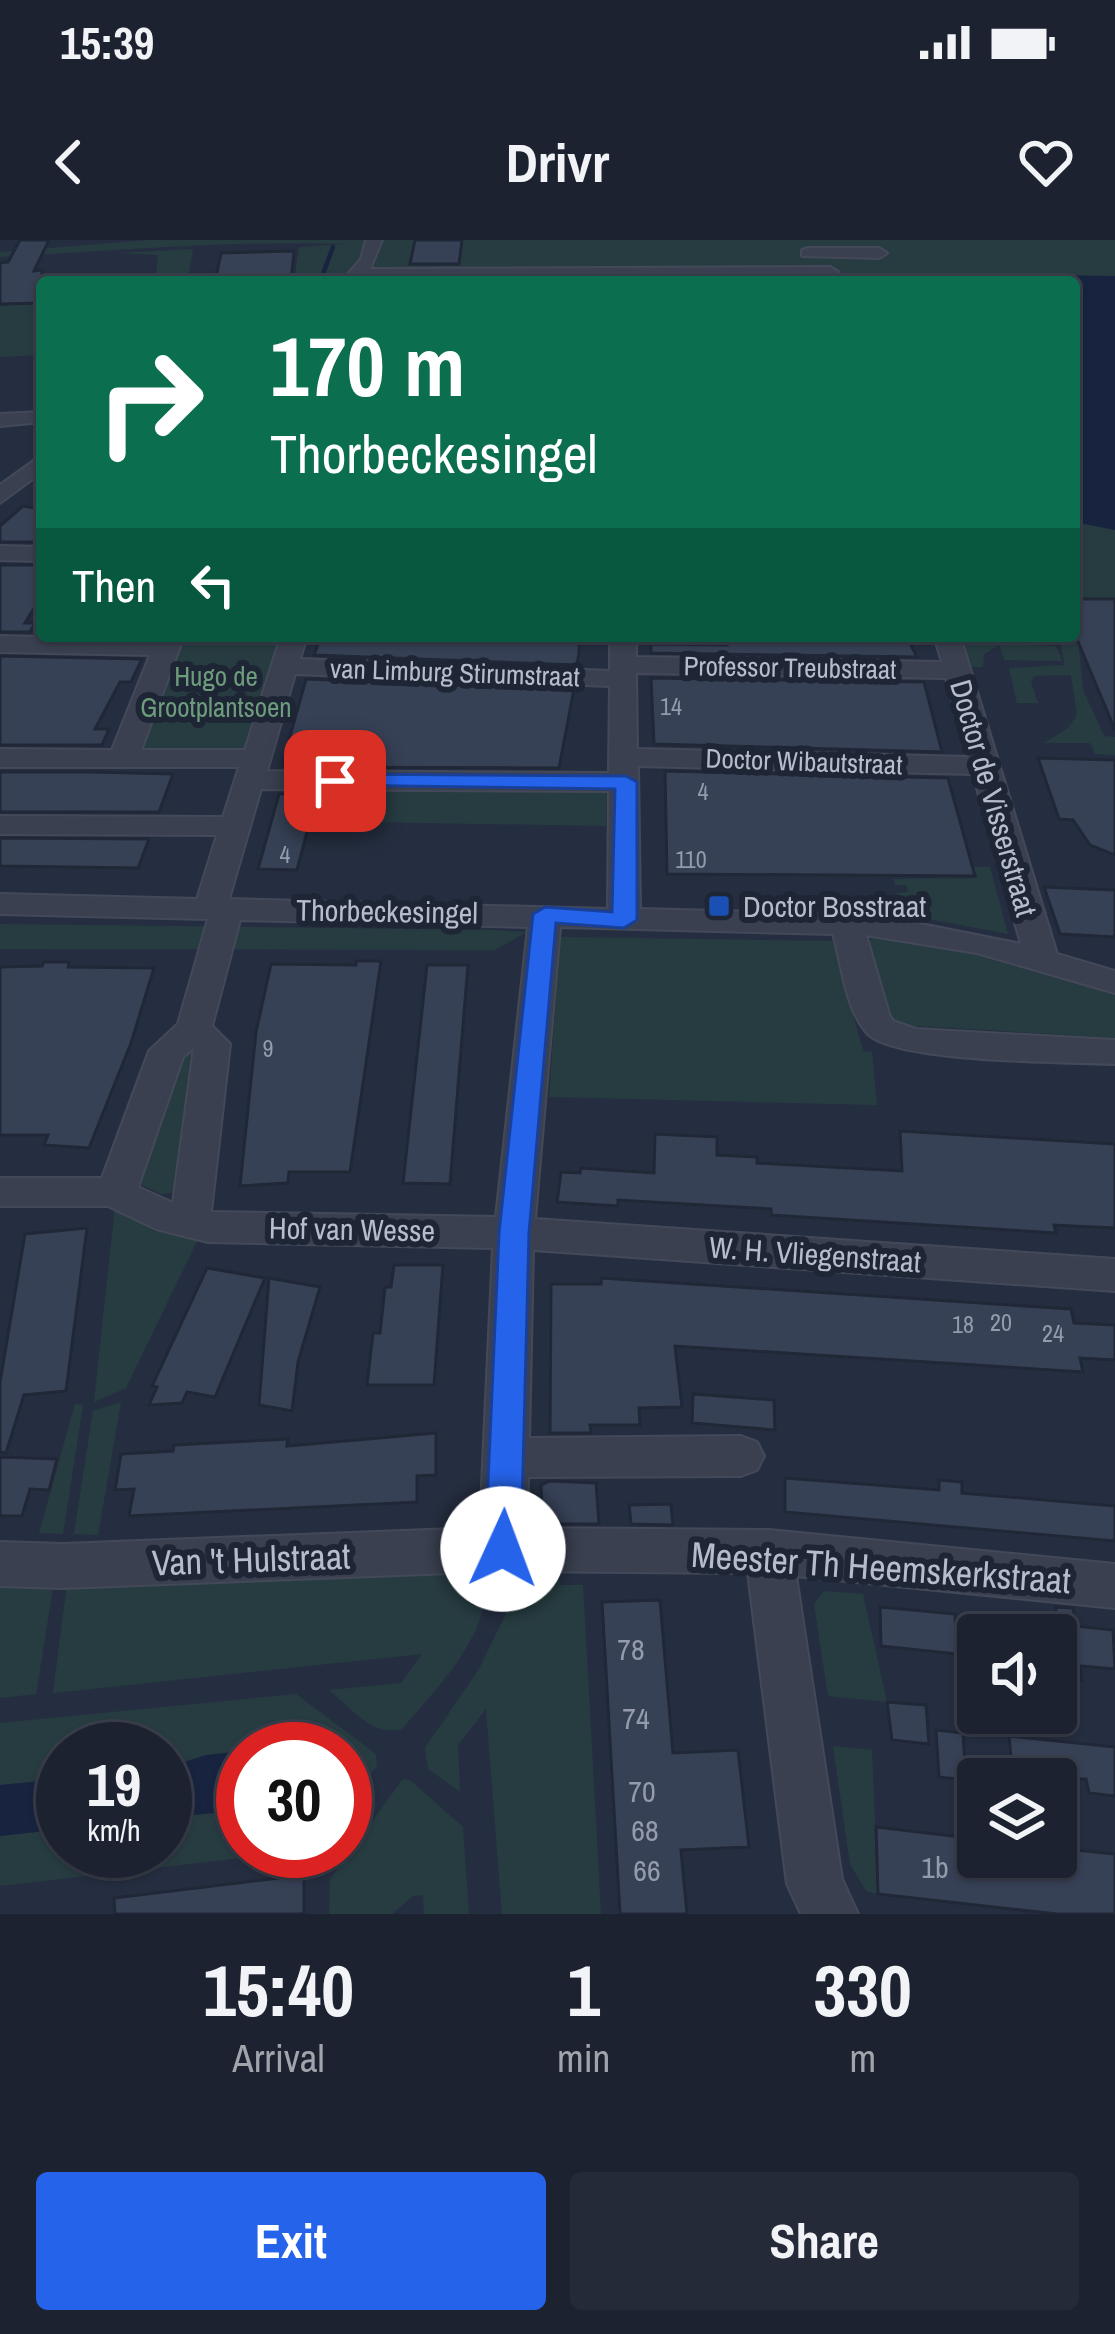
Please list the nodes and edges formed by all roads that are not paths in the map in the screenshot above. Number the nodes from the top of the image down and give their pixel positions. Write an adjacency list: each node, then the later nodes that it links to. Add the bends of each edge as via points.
1 (374, 240): 4 (street)
2 (804, 247): 3 (street); 5 (street, via 822,272)
3 (879, 254)
4 (356, 276)
5 (510, 276)
6 (36, 417): 7 (street)
7 (0, 420)
8 (36, 466): 9 (street)
9 (0, 496)
10 (0, 553): 11 (street)
11 (36, 554)
12 (168, 642): 15 (street); 20 (street)
13 (293, 642): 17 (street)
14 (949, 642): 18 (street, Doctor de Visserstraat)
15 (0, 644)
16 (623, 660): 17 (street, van Limburg Stirumstraat); 18 (street, Professor Treubstraat); 23 (street)
17 (287, 666): 22 (street)
18 (956, 670): 21 (street, Doctor de Visserstraat)
19 (0, 758): 20 (street, Doctor Wibautstraat)
20 (123, 759): 22 (street, Doctor Wibautstraat)
21 (982, 766): 23 (street, Doctor Wibautstraat); 32 (street, Doctor de Visserstraat)
22 (253, 770): 23 (street, Doctor Wibautstraat); 25 (street)
23 (626, 770): 30 (street)
24 (0, 825): 25 (street)
25 (234, 826): 27 (street)
26 (0, 884): 27 (street, Thorbeckesingel)
27 (218, 901): 28 (street, Thorbeckesingel); 29 (street, Thorbeckesingel); 34 (street)
28 (551, 903): 30 (street, Thorbeckesingel); 39 (street)
29 (0, 904)
30 (624, 920): 31 (street, Thorbeckesingel)
31 (847, 924): 32 (street, Thorbeckesingel, via 906,928); 35 (street, via 872,1015 888,1033)
32 (1042, 960): 33 (street, Thorbeckesingel)
33 (1115, 982)
34 (194, 1029): 37 (street, via 167,1051); 38 (street, via 212,1044)
35 (1115, 1052)
36 (0, 1192): 37 (street, Hof van Wesse)
37 (116, 1193): 38 (street, Hof van Wesse)
38 (190, 1224): 39 (street, Hof van Wesse)
39 (514, 1233): 40 (street, W. H. Vliegenstraat); 42 (street)
40 (1115, 1275)
41 (741, 1456): 42 (street)
42 (506, 1458): 43 (street)
43 (503, 1549): 44 (street, Meester Th Heemskerkstraat); 45 (street, Van 't Hulstraat)
44 (770, 1552): 46 (street, Meester Th Heemskerkstraat); 47 (street, via 815,1884)
45 (0, 1564)
46 (1115, 1586)
47 (830, 1914)

